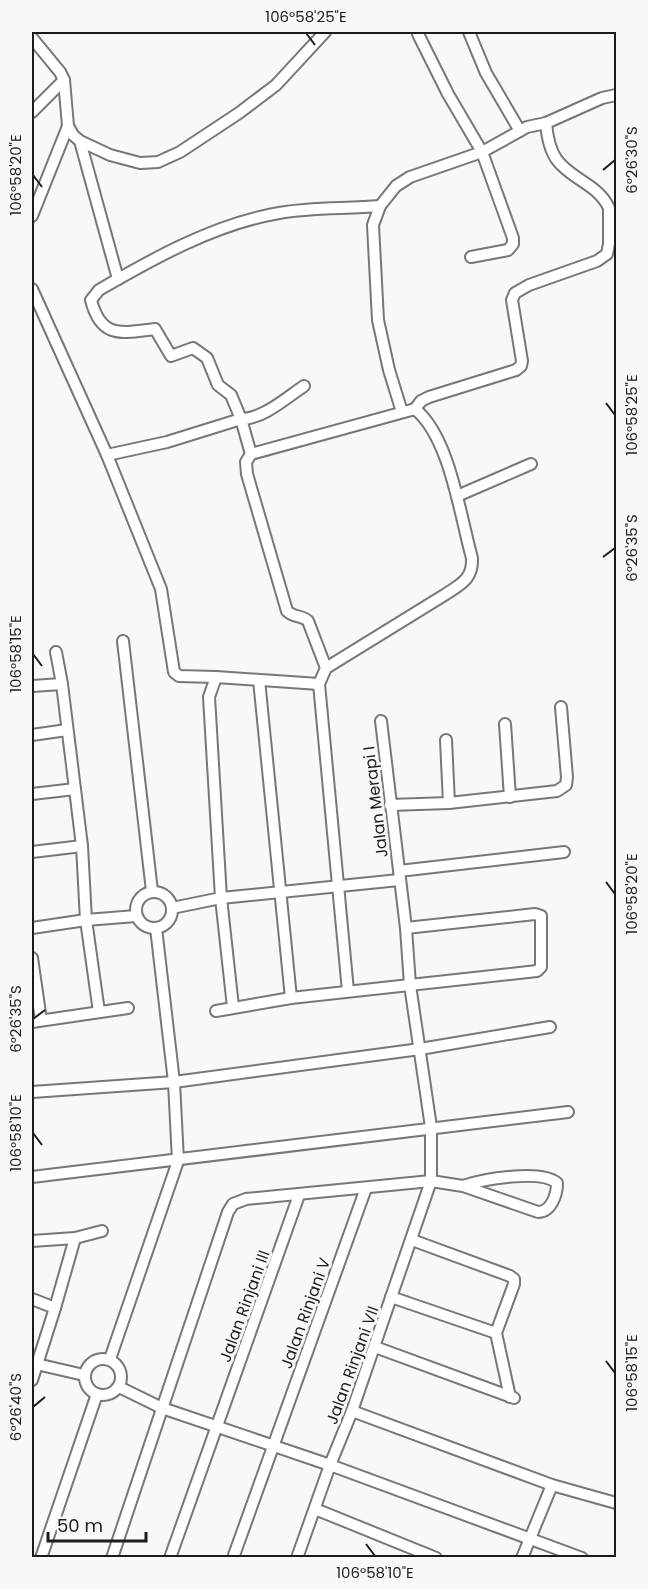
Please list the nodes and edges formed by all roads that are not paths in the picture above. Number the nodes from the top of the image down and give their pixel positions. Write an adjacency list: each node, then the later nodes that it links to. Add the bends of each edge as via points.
1 (325, 32): 11 (street, via 276,85 180,152 158,162 140,163 110,155)
2 (469, 32): 10 (street, via 486,73)
3 (418, 34): 12 (street)
4 (32, 39): 5 (street)
5 (64, 80): 7 (street); 9 (street)
6 (616, 95): 8 (street)
7 (32, 112)
8 (546, 123): 10 (street); 13 (street, via 555,158)
9 (68, 126): 11 (street); 15 (street)
10 (520, 131): 12 (street)
11 (80, 141): 17 (street)
12 (482, 152): 14 (street, via 410,177 396,186); 16 (street, via 513,244 508,250)
13 (612, 203): 20 (street, via 607,254 515,293 512,300 520,366 429,397)
14 (380, 206): 17 (street, via 280,213 249,220 178,246); 21 (street, via 373,225 378,320)
15 (32, 216)
16 (471, 257)
17 (118, 279): 22 (street, via 91,300 104,327 119,333 154,329 171,356 193,348 207,358 218,385 231,395)
18 (32, 289): 24 (street)
19 (304, 386): 22 (street, via 250,419)
20 (415, 409): 21 (street); 26 (street, via 425,418 439,446)
21 (402, 412): 23 (street)
22 (241, 419): 23 (street); 24 (street)
23 (251, 454): 29 (street, via 246,462 247,474 287,611 308,621)
24 (107, 455): 30 (street, via 161,589 174,672 179,676)
25 (531, 464): 26 (street)
26 (457, 496): 29 (street, via 473,570 446,594)
27 (123, 641): 51 (street)
28 (56, 652): 32 (street)
29 (326, 668): 33 (street)
30 (216, 677): 31 (street); 53 (street, via 209,697)
31 (259, 680): 33 (street); 52 (street)
32 (62, 684): 34 (street); 38 (street)
33 (319, 684): 50 (street)
34 (32, 686)
35 (561, 706): 43 (street, via 566,785 557,791)
36 (381, 722): 45 (street, Jalan Merapi I)
37 (505, 724): 43 (street)
38 (67, 730): 39 (street); 41 (street)
39 (32, 735)
40 (446, 740): 44 (street)
41 (75, 789): 42 (street); 46 (street)
42 (32, 794)
43 (510, 797): 44 (street)
44 (449, 803): 45 (street)
45 (390, 805): 49 (street, Jalan Merapi I)
46 (82, 846): 47 (street); 56 (street)
47 (32, 852)
48 (564, 852): 49 (street)
49 (399, 875): 50 (street); 59 (street, Jalan Merapi I)
50 (338, 887): 52 (street); 63 (street)
51 (152, 891): 54 (street, via 169,898); 55 (street, via 136,902)
52 (281, 891): 53 (street); 64 (street)
53 (221, 898): 54 (street); 65 (street)
54 (172, 908): 58 (street, via 165,925)
55 (136, 916): 56 (street); 58 (street, via 146,927)
56 (86, 920): 57 (street); 68 (street)
57 (32, 928)
58 (156, 928): 72 (street)
59 (406, 928): 61 (street, Jalan Merapi I); 61 (street, via 542,916 540,970)
60 (32, 958): 62 (street)
61 (410, 985): 63 (street); 71 (street, Jalan Merapi I)
62 (34, 989): 69 (street)
63 (348, 991): 64 (street)
64 (291, 998): 65 (street)
65 (233, 1007): 67 (street)
66 (128, 1008): 68 (street)
67 (216, 1011)
68 (99, 1012): 69 (street)
69 (36, 1021)
70 (550, 1028): 71 (street)
71 (420, 1049): 72 (street); 75 (street, Jalan Rinjani VII)
72 (174, 1082): 73 (street); 76 (street)
73 (32, 1092)
74 (568, 1112): 75 (street)
75 (431, 1127): 76 (street); 78 (street, Jalan Rinjani VII)
76 (178, 1161): 77 (street); 91 (street)
77 (32, 1177)
78 (431, 1181): 79 (street); 80 (street); 85 (street, Jalan Rinjani VII)
79 (463, 1186): 79 (street, via 502,1177 552,1179 557,1183 544,1212)
80 (366, 1188): 81 (street); 100 (street, Jalan Rinjani V)
81 (299, 1195): 97 (street, via 246,1199 233,1204); 99 (street, Jalan Rinjani III)
82 (102, 1231): 83 (street)
83 (75, 1238): 84 (street); 88 (street)
84 (32, 1240)
85 (412, 1240): 86 (street, Jalan Rinjani VII); 89 (street, via 514,1279)
86 (392, 1297): 89 (street); 90 (street, Jalan Rinjani VII)
87 (32, 1299): 88 (street)
88 (55, 1308): 92 (street)
89 (496, 1333): 90 (street, via 512,1398)
90 (375, 1347): 98 (street, Jalan Rinjani VII)
91 (110, 1359): 93 (street, via 91,1362); 95 (street, via 122,1373)
92 (34, 1364): 93 (street); 94 (street)
93 (84, 1375): 96 (street, via 89,1389)
94 (32, 1380)
95 (119, 1387): 96 (street, via 106,1395); 97 (street)
96 (97, 1394): 106 (street)
97 (162, 1408): 99 (street); 107 (street)
98 (352, 1411): 101 (street, Jalan Rinjani VII); 102 (street)
99 (216, 1427): 100 (street); 108 (street, Jalan Rinjani III)
100 (273, 1447): 101 (street); 109 (street, Jalan Rinjani V)
101 (330, 1465): 104 (street, Jalan Rinjani VII); 105 (street)
102 (552, 1485): 103 (street); 105 (street)
103 (616, 1502)
104 (315, 1509): 110 (street, Jalan Rinjani VII); 111 (street)
105 (531, 1540): 112 (street); 113 (street)
106 (40, 1557)
107 (112, 1557)
108 (170, 1557)
109 (233, 1557)
110 (297, 1557)
111 (436, 1557)
112 (522, 1557)
113 (582, 1557)

